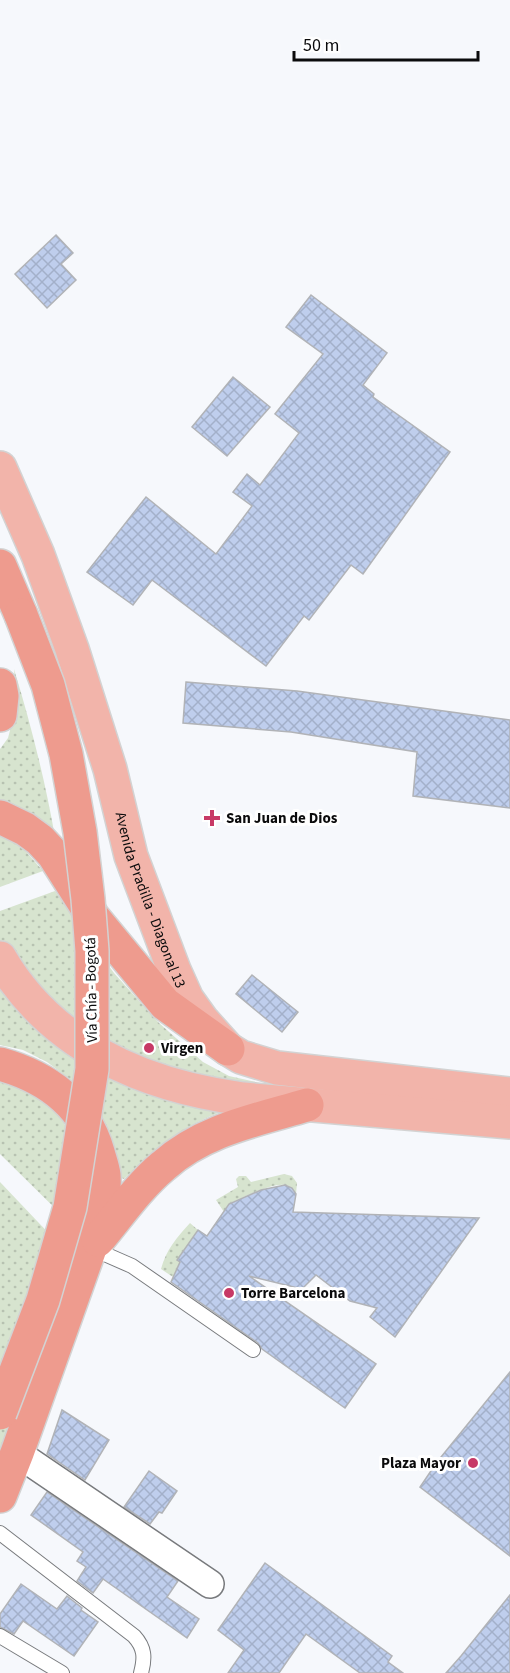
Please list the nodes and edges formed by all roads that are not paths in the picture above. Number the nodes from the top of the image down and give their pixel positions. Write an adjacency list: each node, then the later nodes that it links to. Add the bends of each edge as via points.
1 (0, 468): 7 (main road, Avenida Pradilla - Diagonal 13, via 38,555 72,649 110,768 131,856 174,970 202,1020)
2 (0, 566): 14 (highway, Vía Chía - Bogotá, bridge, via 51,696 66,754 80,832 92,951 92,1069 70,1207 43,1300)
3 (0, 685): 4 (highway)
4 (0, 715)
5 (0, 818): 7 (highway, via 25,829 53,854 93,917 165,1004)
6 (0, 958): 10 (main road, via 33,1002 65,1032 115,1064 142,1076 209,1094)
7 (228, 1049): 9 (main road, Avenida Pradilla - Diagonal 13, via 276,1068)
8 (0, 1064): 12 (highway, via 30,1073 57,1090 78,1111 94,1138 104,1184 103,1212)
9 (510, 1094)
10 (307, 1105): 11 (main road); 12 (highway, via 218,1131 188,1147 140,1189)
11 (510, 1122)
12 (91, 1248): 13 (lane, via 132,1266); 15 (highway)
13 (253, 1350)
14 (0, 1413)
15 (17, 1453): 16 (highway); 18 (street)
16 (0, 1496)
17 (0, 1533): 21 (lane, via 134,1636 144,1656)
18 (210, 1584)
19 (0, 1636): 20 (lane)
20 (62, 1673)
21 (141, 1673)

